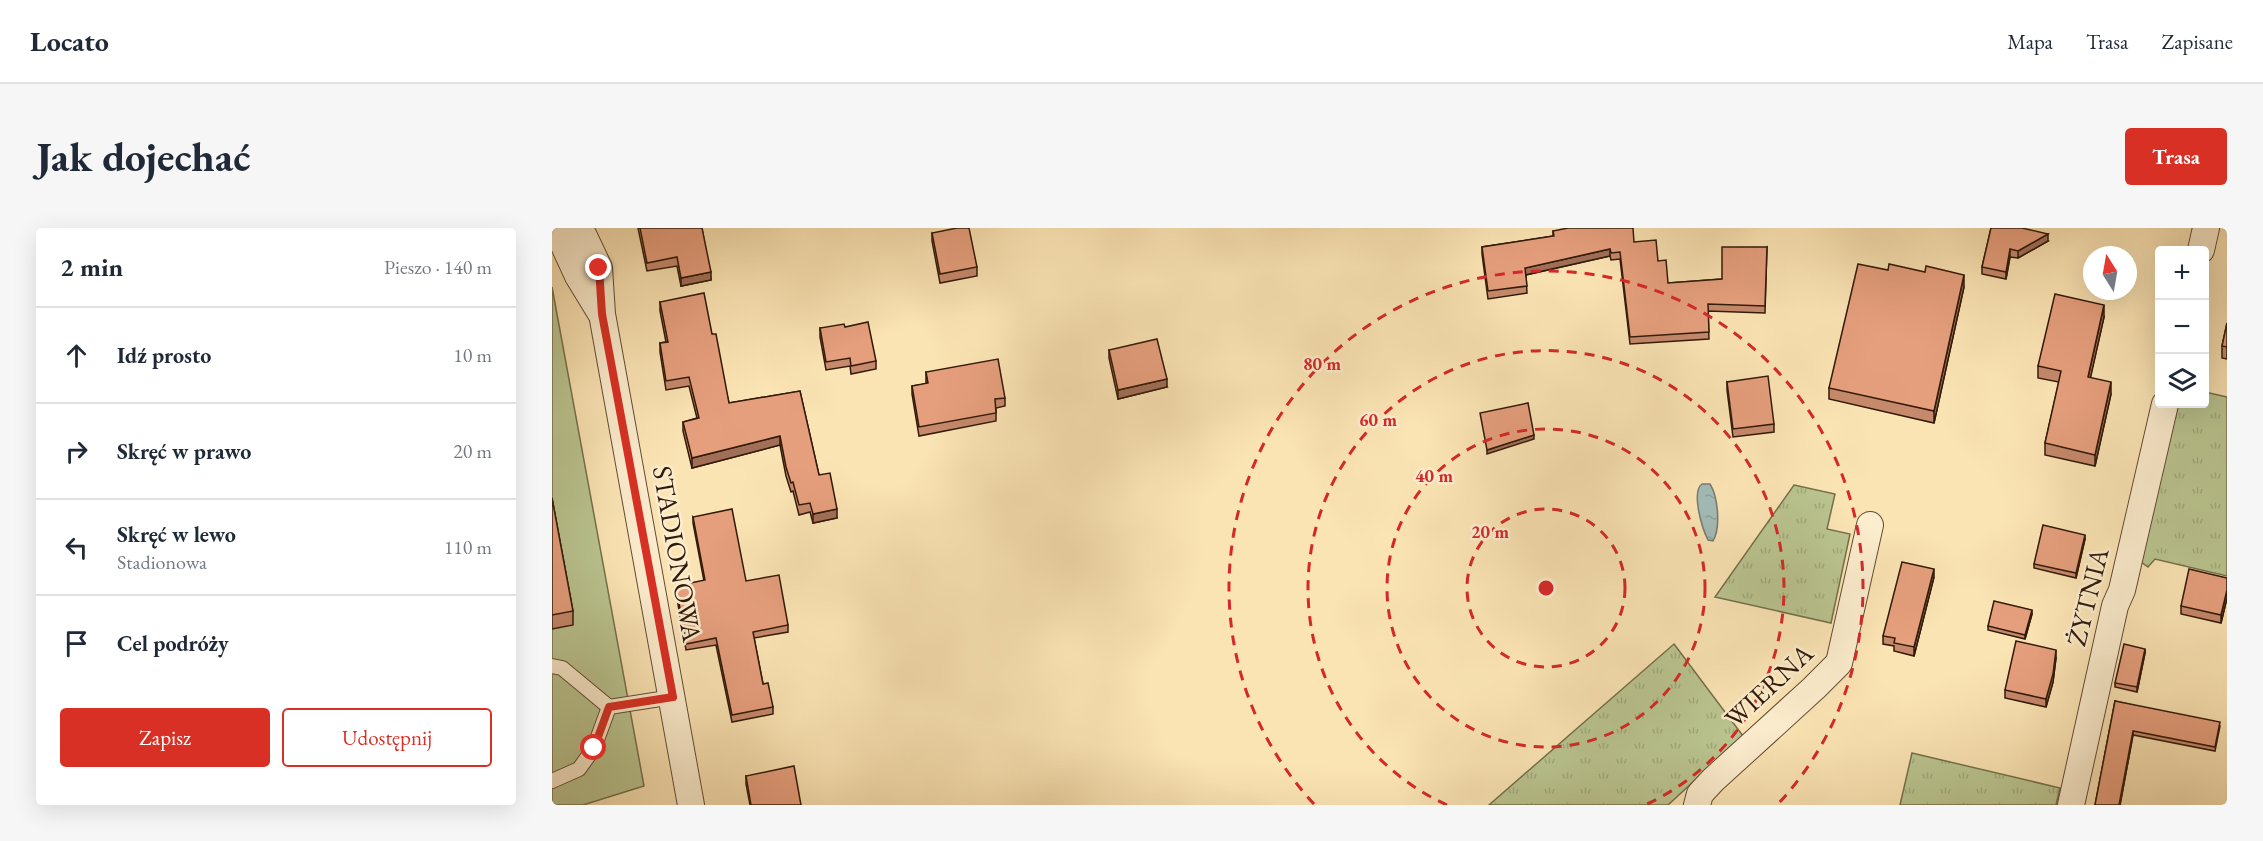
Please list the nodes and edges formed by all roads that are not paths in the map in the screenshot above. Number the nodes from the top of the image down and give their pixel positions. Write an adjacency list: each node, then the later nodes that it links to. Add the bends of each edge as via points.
1 (556, 228): 5 (street, STADIONOWA, via 578,276)
2 (580, 228): 5 (street, STADIONOWA, via 599,268)
3 (2206, 228): 4 (street)
4 (2202, 246)
5 (602, 314): 9 (street, STADIONOWA)
6 (2164, 408): 14 (street, ŻYTNIA)
7 (1870, 525): 13 (street, WIERNA, via 1839,663 1713,780 1700,794)
8 (552, 666): 10 (lane, via 562,668)
9 (673, 697): 10 (lane); 12 (street, STADIONOWA)
10 (609, 707): 11 (lane, via 594,748 579,769)
11 (552, 781)
12 (691, 805)
13 (1697, 805)
14 (2071, 805)

